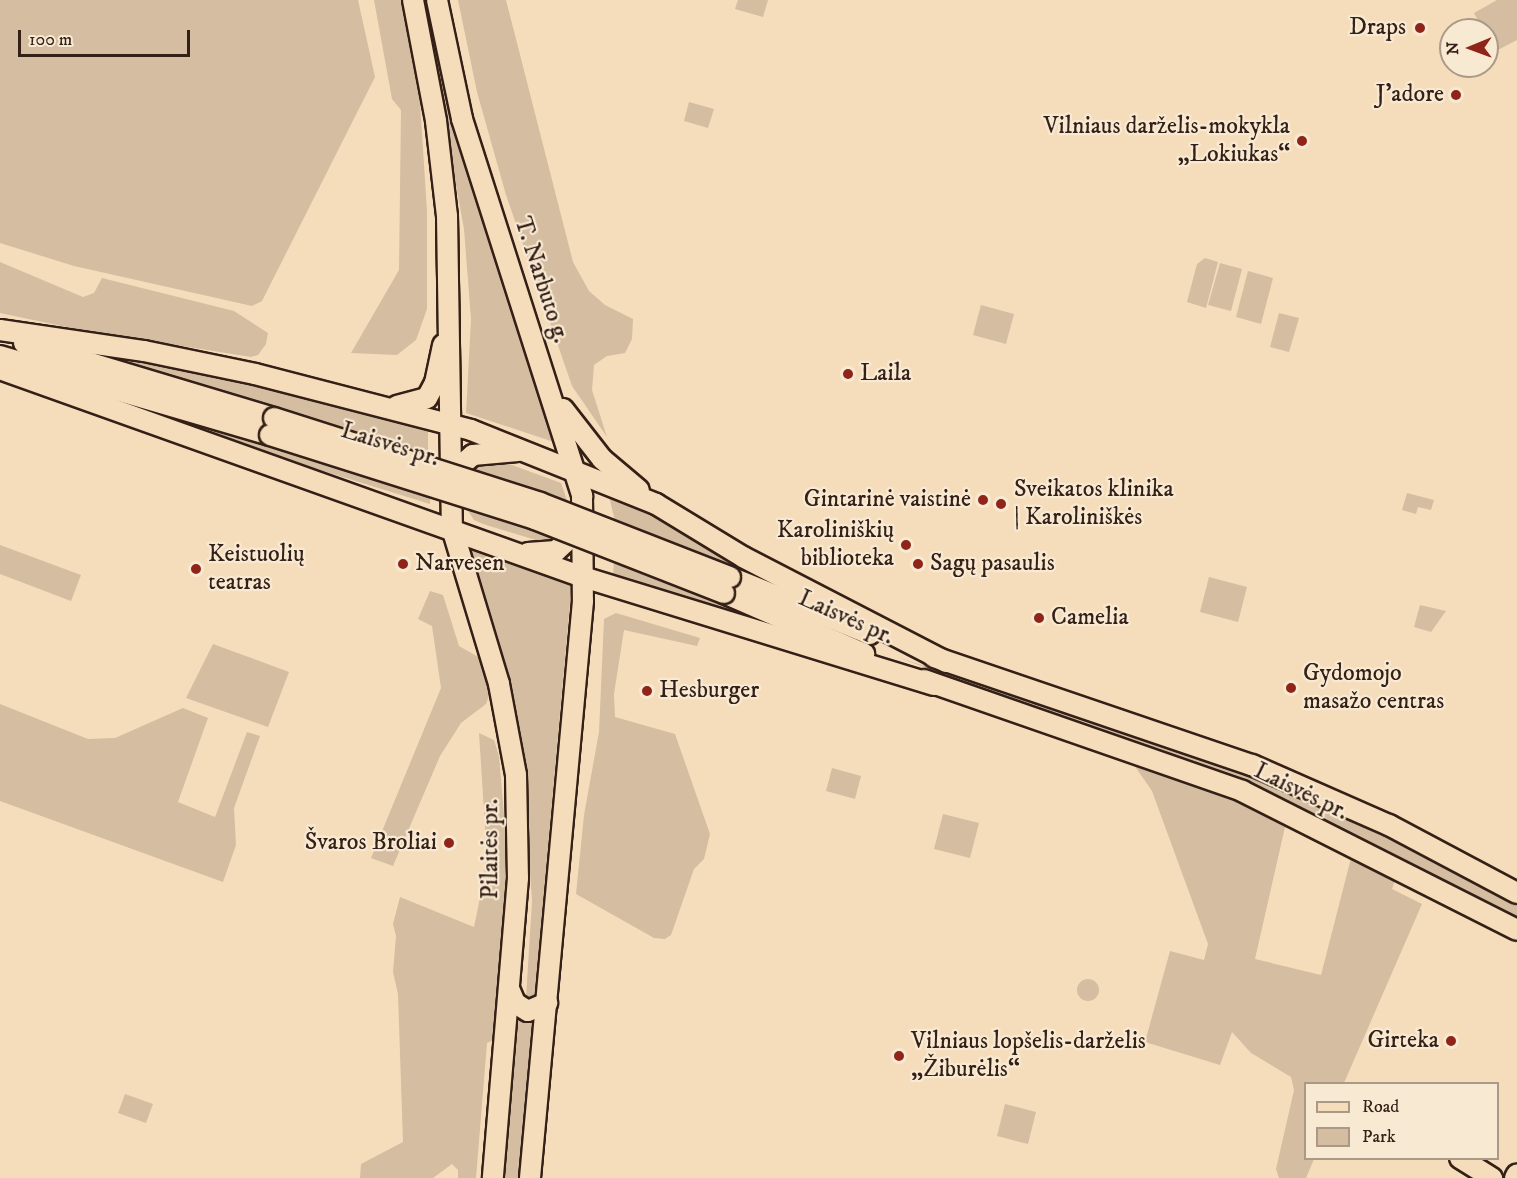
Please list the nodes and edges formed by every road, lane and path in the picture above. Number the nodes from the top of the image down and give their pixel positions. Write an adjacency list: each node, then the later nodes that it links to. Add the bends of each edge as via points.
1 (413, 0): 3 (main road, via 436,121 447,216)
2 (437, 0): 8 (main road, T. Narbuto g., via 462,118)
3 (450, 306): 9 (main road, via 430,393 418,403); 10 (main road)
4 (0, 330): 9 (main road, Laisvės pr., via 144,351)
5 (0, 335): 11 (main road, Laisvės pr.)
6 (0, 356): 11 (main road, Laisvės pr.)
7 (0, 369): 17 (main road)
8 (550, 386): 13 (main road, T. Narbuto g.); 15 (main road, via 602,459)
9 (390, 406): 10 (main road, Laisvės pr.)
10 (450, 423): 12 (main road, Laisvės pr.); 14 (main road)
11 (272, 427): 20 (main road, Laisvės pr., bridge)
12 (527, 451): 13 (main road, Laisvės pr.); 14 (main road, via 473,455 458,468)
13 (577, 470): 15 (main road, Laisvės pr.); 16 (main road, T. Narbuto g.)
14 (450, 498): 17 (main road)
15 (656, 504): 21 (main road, Laisvės pr., via 753,563)
16 (584, 525): 18 (main road, via 556,551); 19 (main road, T. Narbuto g.)
17 (452, 528): 18 (main road); 25 (main road, Pilaitės pr., via 499,684 516,775 518,878)
18 (519, 553): 19 (main road)
19 (583, 576): 22 (main road); 26 (main road)
20 (727, 585): 21 (main road, Laisvės pr.); 22 (main road, Laisvės pr.)
21 (946, 662): 23 (main road, Laisvės pr., via 1252,765 1389,825)
22 (934, 685): 24 (main road, Laisvės pr., via 1205,777)
23 (1508, 888)
24 (1517, 930)
25 (510, 991): 26 (main road, via 515,1003 528,1011); 28 (main road, Pilaitės pr.)
26 (547, 1003): 29 (main road)
27 (1463, 1160): 30 (main road)
28 (493, 1178)
29 (530, 1178)
30 (1492, 1178)

